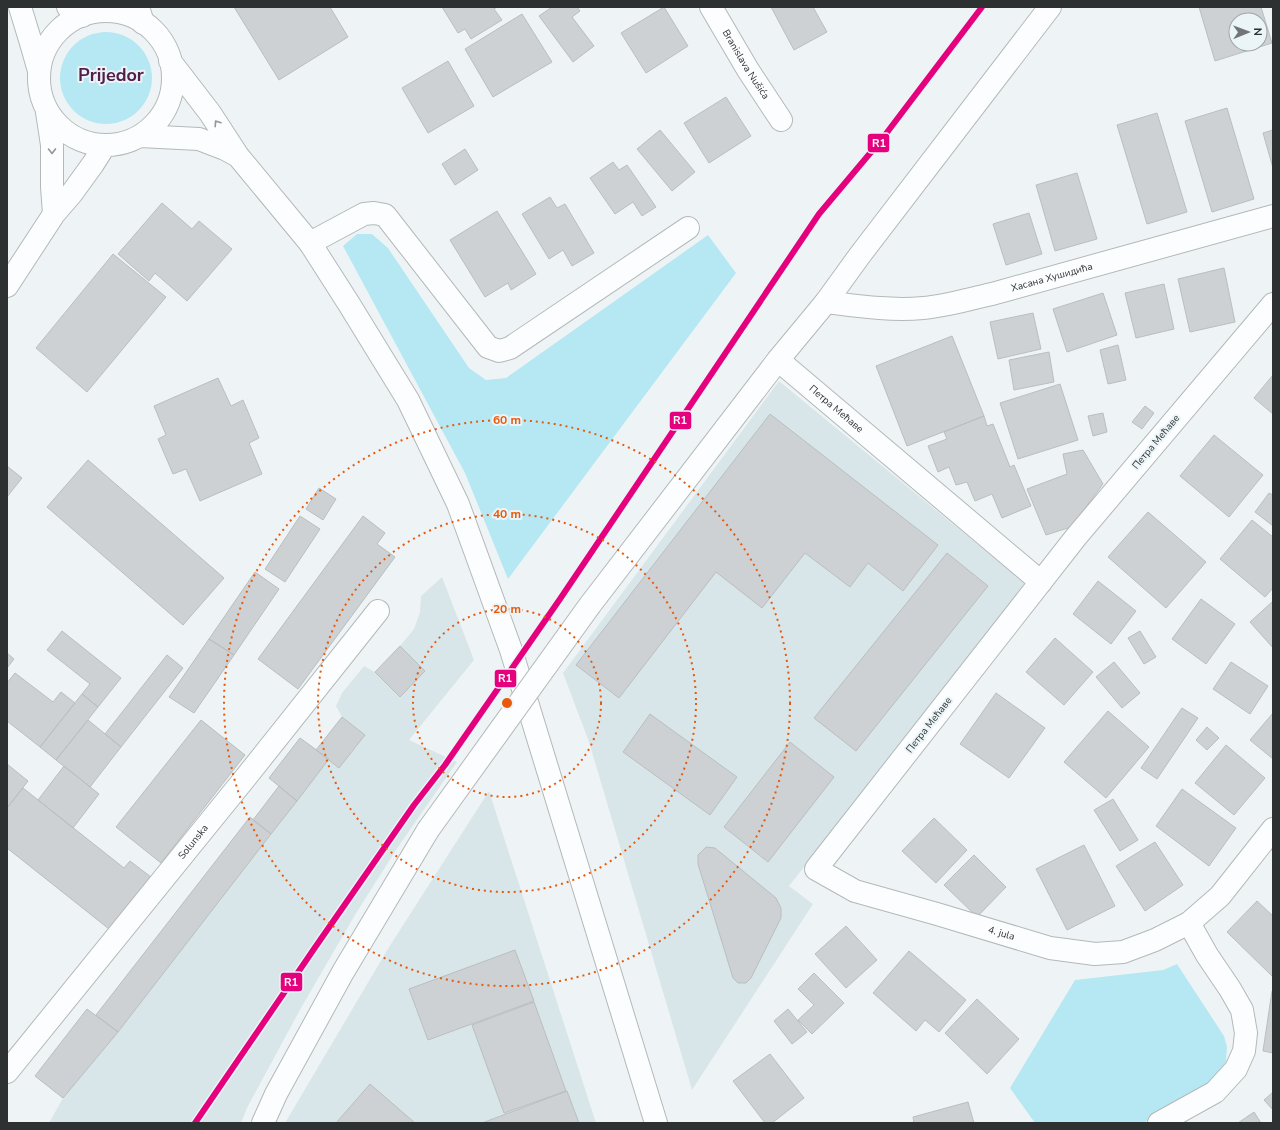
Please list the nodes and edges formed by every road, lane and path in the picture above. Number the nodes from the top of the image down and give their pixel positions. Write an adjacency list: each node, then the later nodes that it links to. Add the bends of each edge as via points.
1 (20, 7): 7 (street)
2 (711, 7): 9 (street, Branislava Nušića)
3 (1050, 7): 18 (street)
4 (82, 11): 5 (street); 7 (street, via 52,38 42,57)
5 (141, 15): 6 (street, via 160,38)
6 (170, 61): 10 (street, via 170,98 157,121); 12 (street, one-way to 6, via 210,113)
7 (39, 71): 8 (street, via 39,88)
8 (47, 112): 11 (street, via 64,131 75,138 95,145); 13 (street, one-way to 13, via 52,145)
9 (781, 120)
10 (140, 136): 11 (street, via 116,145); 12 (street, via 199,139)
11 (105, 145): 13 (street, via 94,164)
12 (238, 156): 16 (street)
13 (54, 214): 17 (street)
14 (1273, 216): 18 (street, Хасана Хушидића, via 992,294 946,304 923,308 881,309)
15 (688, 228): 16 (street, via 510,348 499,351 488,347 385,215 364,214)
16 (310, 243): 28 (street, via 408,400 458,504 511,650)
17 (7, 286)
18 (826, 302): 20 (street)
19 (1273, 304): 21 (street, Петра Мећаве)
20 (778, 360): 21 (street, Петра Мећаве); 27 (street, bridge, via 590,605 428,830 343,972 276,1094)
21 (1041, 582): 24 (street, Петра Мећаве)
22 (378, 611): 26 (street, Solunska)
23 (1273, 829): 25 (street, 4. jula, via 1220,896)
24 (816, 869): 25 (street, 4. jula, via 855,891 1050,948 1095,954 1123,952)
25 (1189, 923): 29 (street, via 1242,1010 1246,1033 1244,1051 1236,1069 1215,1092)
26 (7, 1072)
27 (263, 1123)
28 (656, 1123)
29 (1159, 1123)

